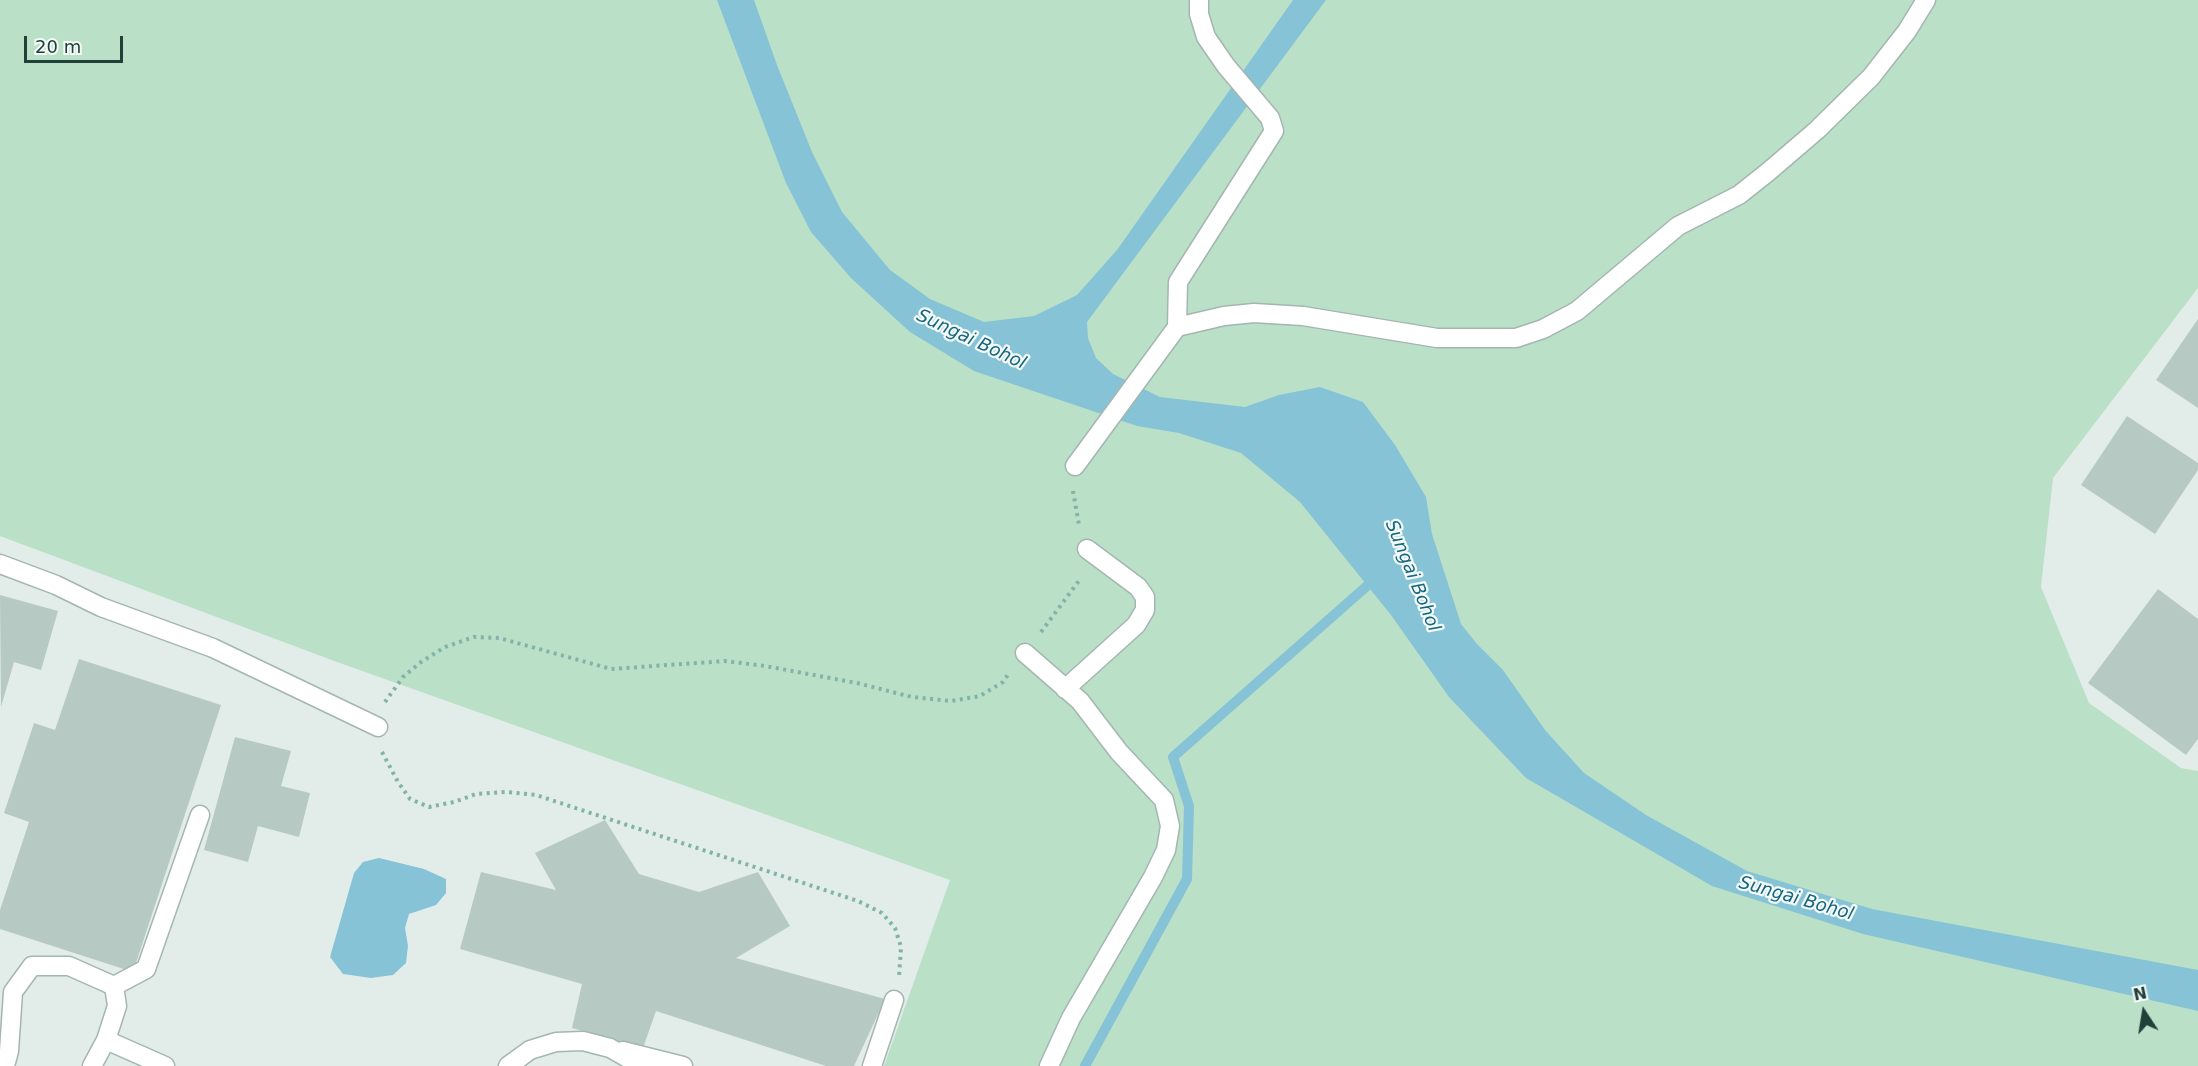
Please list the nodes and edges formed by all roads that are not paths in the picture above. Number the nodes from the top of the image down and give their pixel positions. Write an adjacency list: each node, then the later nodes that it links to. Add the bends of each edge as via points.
1 (1199, 0): 3 (lane, via 1206,37 1270,118 1274,131 1178,282)
2 (1926, 0): 3 (lane, via 1871,77 1817,130 1739,195 1678,226 1577,311 1543,329 1516,338 1437,338 1303,316 1254,313)
3 (1177, 327): 4 (lane)
4 (1075, 466)
5 (1087, 549): 8 (lane, via 1138,587 1145,597 1145,610 1136,625)
6 (0, 564): 9 (lane, via 100,607 213,648)
7 (1025, 653): 8 (lane)
8 (1065, 689): 22 (lane, via 1080,701 1119,752 1164,800 1170,826 1166,850 1153,877 1071,1018)
9 (378, 727)
10 (200, 815): 11 (lane, via 146,969)
11 (114, 986): 13 (lane, via 117,1006); 15 (lane, via 69,966 32,966 14,992)
12 (894, 1000): 21 (lane)
13 (106, 1040): 16 (lane); 17 (lane)
14 (609, 1048): 18 (lane, via 583,1041 556,1042 530,1050); 19 (lane); 20 (lane)
15 (5, 1066)
16 (92, 1066)
17 (165, 1066)
18 (508, 1066)
19 (638, 1066)
20 (683, 1066)
21 (872, 1066)
22 (1049, 1066)

